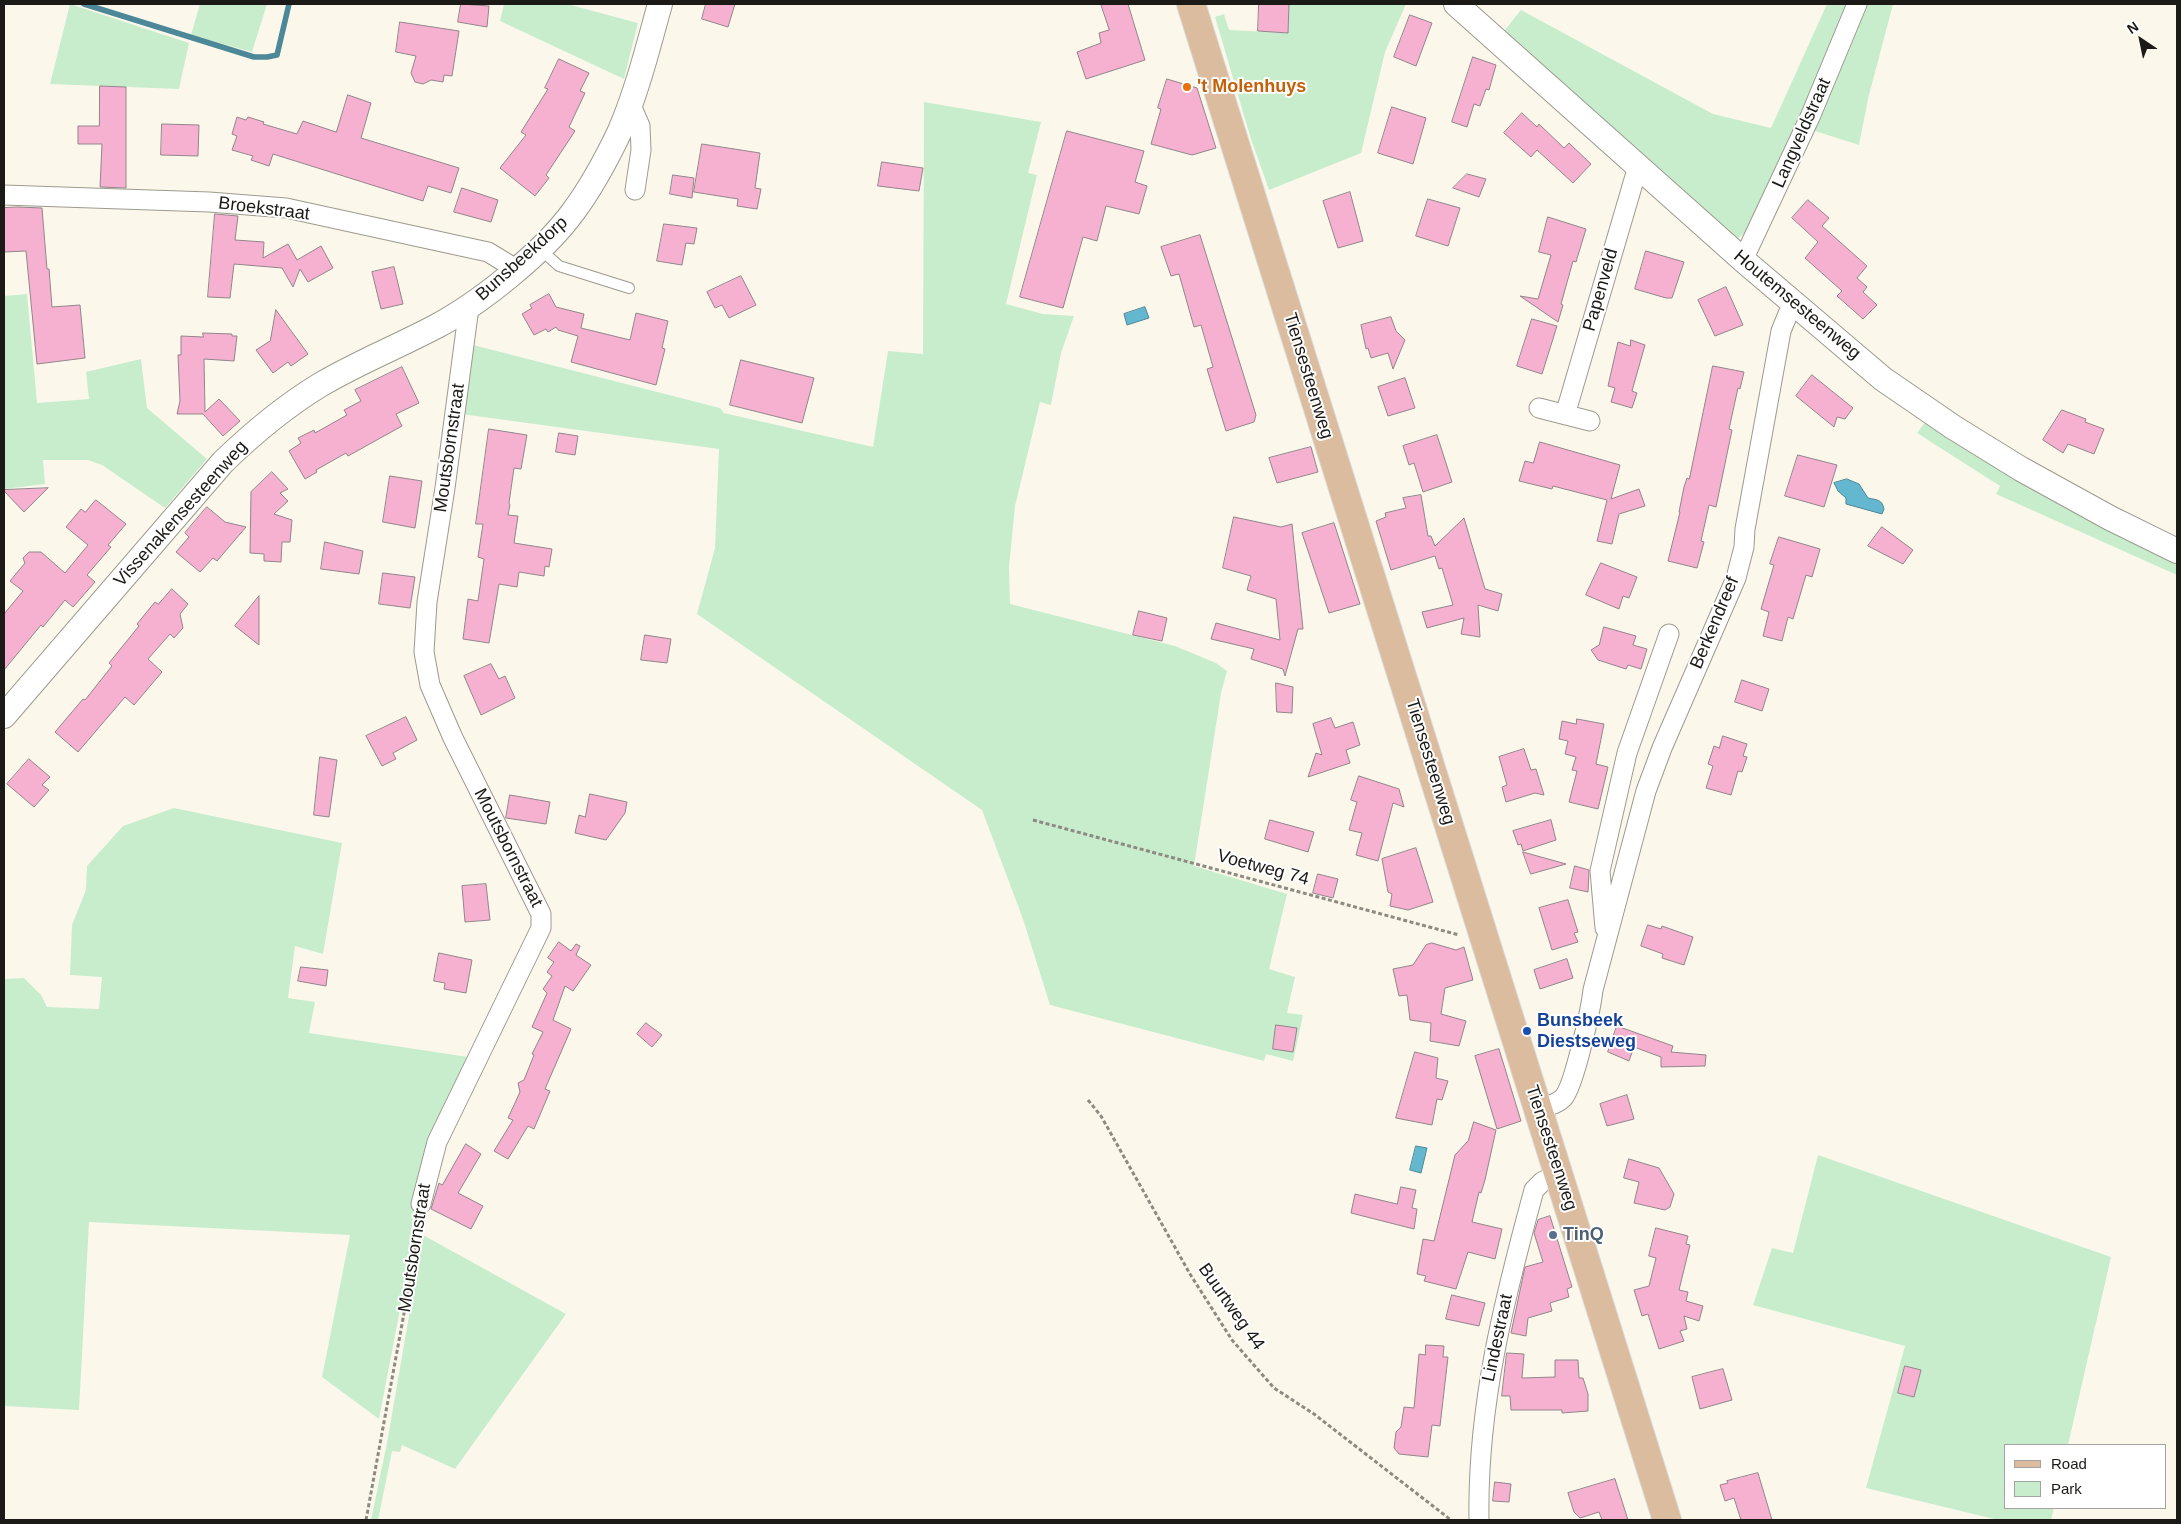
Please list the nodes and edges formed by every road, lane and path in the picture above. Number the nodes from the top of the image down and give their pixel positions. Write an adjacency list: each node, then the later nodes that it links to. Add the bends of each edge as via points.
1 (660, 4): 5 (street, Bunsbeekdorp)
2 (1191, 4): 23 (main road, Tiensesteenweg)
3 (1456, 4): 6 (street, Houtemsesteenweg)
4 (1857, 4): 10 (street, Langveldstraat, via 1810,117)
5 (630, 103): 7 (street, via 640,126 641,150); 9 (street, Bunsbeekdorp, via 619,133 592,184 572,213)
6 (1638, 166): 10 (street, Houtemsesteenweg); 16 (street, Papenveld)
7 (635, 190)
8 (4, 195): 11 (street, Broekstraat, via 286,208 488,252)
9 (540, 248): 11 (street, Bunsbeekdorp); 12 (lane, via 559,266)
10 (1743, 260): 13 (street, Houtemsesteenweg)
11 (516, 270): 14 (street, Bunsbeekdorp)
12 (628, 288)
13 (1794, 305): 18 (street, Houtemsesteenweg, via 1883,378 1953,427 2029,474); 22 (street, Berkendreef, via 1781,331 1736,578 1646,791)
14 (469, 307): 20 (street, Vissenakensesteenweg, via 320,385 259,428 223,462); 27 (street, Moutsbornstraat, via 426,602 424,652 434,694 541,914 541,928 437,1142)
15 (1539, 408): 16 (street)
16 (1565, 415): 17 (street)
17 (1590, 421)
18 (2177, 551)
19 (1669, 634): 22 (street, Berkendreef, via 1627,753 1602,858 1601,896)
20 (4, 716)
21 (1033, 820): 23 (path, Voetweg 74)
22 (1608, 934): 25 (street, Berkendreef, via 1568,1090 1557,1103)
23 (1486, 943): 25 (main road, Tiensesteenweg)
24 (1088, 1100): 29 (path, Buurtweg 44, via 1101,1116 1190,1274 1232,1340 1274,1388 1314,1414)
25 (1538, 1109): 26 (main road, Tiensesteenweg)
26 (1559, 1172): 30 (street, Lindestraat, via 1534,1190 1497,1336 1484,1407 1478,1480); 31 (main road, Tiensesteenweg)
27 (421, 1204): 28 (path, Moutsbornstraat)
28 (366, 1520)
29 (1452, 1520)
30 (1479, 1520)
31 (1667, 1520)

